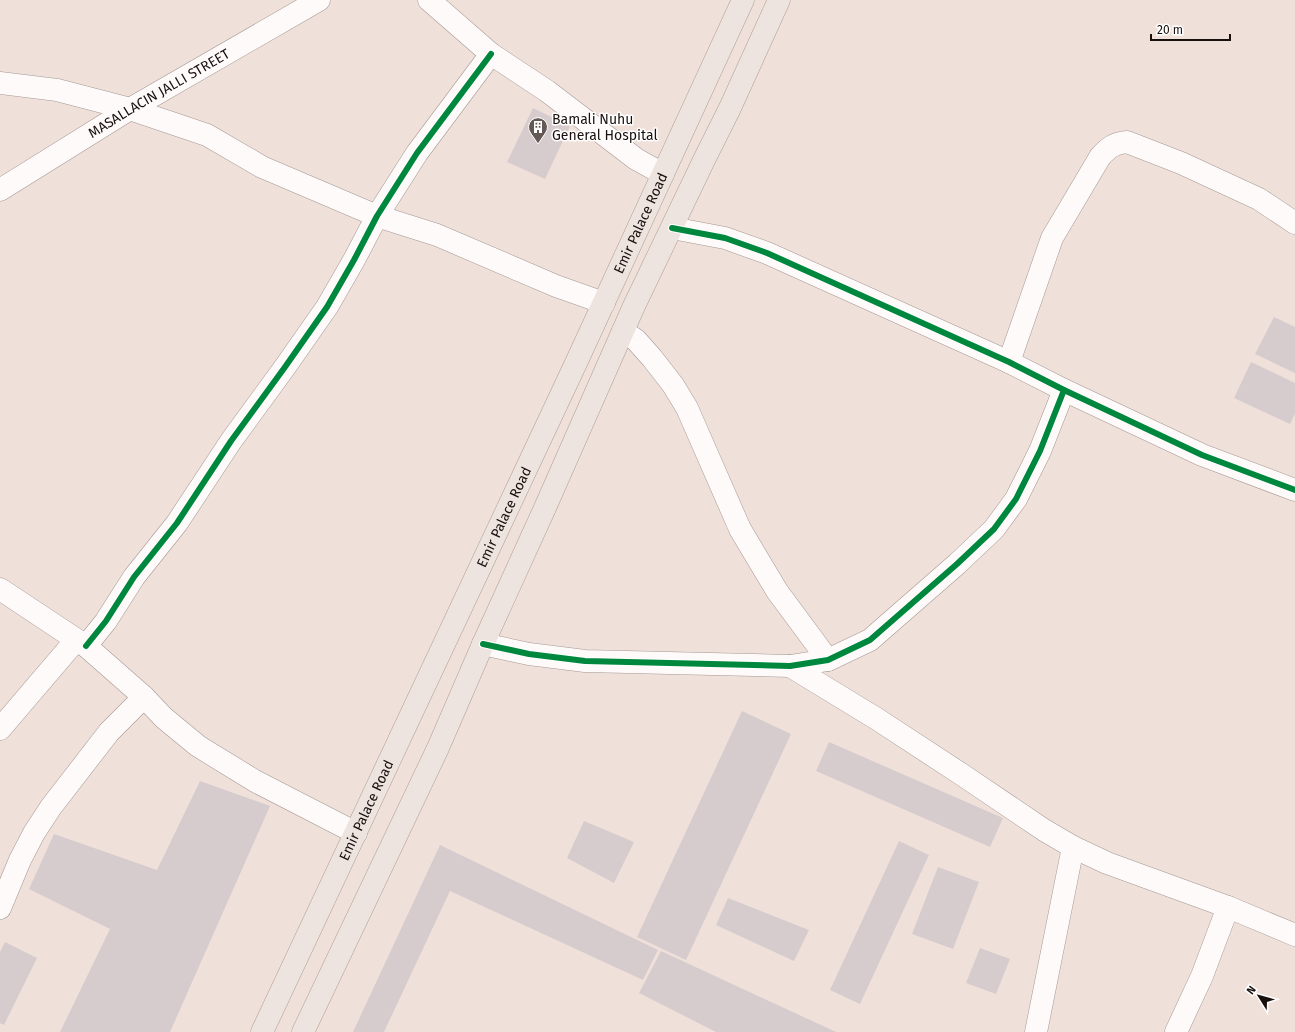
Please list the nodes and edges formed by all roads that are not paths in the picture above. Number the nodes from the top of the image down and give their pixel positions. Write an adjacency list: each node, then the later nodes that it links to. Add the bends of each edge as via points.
1 (319, 0): 7 (street, MASALLACIN JALLI STREET)
2 (429, 0): 5 (street)
3 (743, 0): 8 (main road, Emir Palace Road)
4 (779, 0): 12 (main road, Emir Palace Road)
5 (492, 54): 8 (street, via 547,91 636,159); 10 (street, via 417,153)
6 (0, 83): 7 (street, via 57,90)
7 (130, 109): 9 (street, MASALLACIN JALLI STREET); 10 (street, via 207,135 262,167)
8 (664, 174): 13 (main road, Emir Palace Road)
9 (0, 190)
10 (377, 216): 13 (street, via 437,235 556,286); 19 (street, via 327,307 177,523 134,577 106,621)
11 (1295, 223): 15 (street, via 1258,199 1181,162 1127,142 1107,148 1052,238)
12 (672, 228): 14 (main road, Emir Palace Road); 15 (street, via 725,238 767,253)
13 (604, 303): 25 (main road, Emir Palace Road)
14 (624, 331): 20 (main road, Emir Palace Road); 21 (street, via 640,345 674,385 687,408 740,529 777,591)
15 (1009, 362): 16 (street)
16 (1064, 390): 17 (street, via 1202,455); 21 (street, via 1040,451 1016,499 994,529 870,640)
17 (1295, 490)
18 (0, 589): 19 (street)
19 (81, 643): 23 (street); 24 (street)
20 (483, 644): 22 (street, via 529,654 585,660); 31 (main road, Emir Palace Road, via 438,748)
21 (828, 660): 22 (street)
22 (790, 666): 26 (street, via 877,719)
23 (144, 697): 25 (street, via 164,718 198,746 255,782); 28 (street, via 109,732 51,807 20,860)
24 (0, 729)
25 (356, 833): 30 (main road, Emir Palace Road)
26 (1073, 847): 27 (street, via 1107,863); 32 (street)
27 (1228, 907): 29 (street); 33 (street, via 1202,976)
28 (0, 908)
29 (1295, 935)
30 (262, 1032)
31 (303, 1032)
32 (1036, 1032)
33 (1176, 1032)

